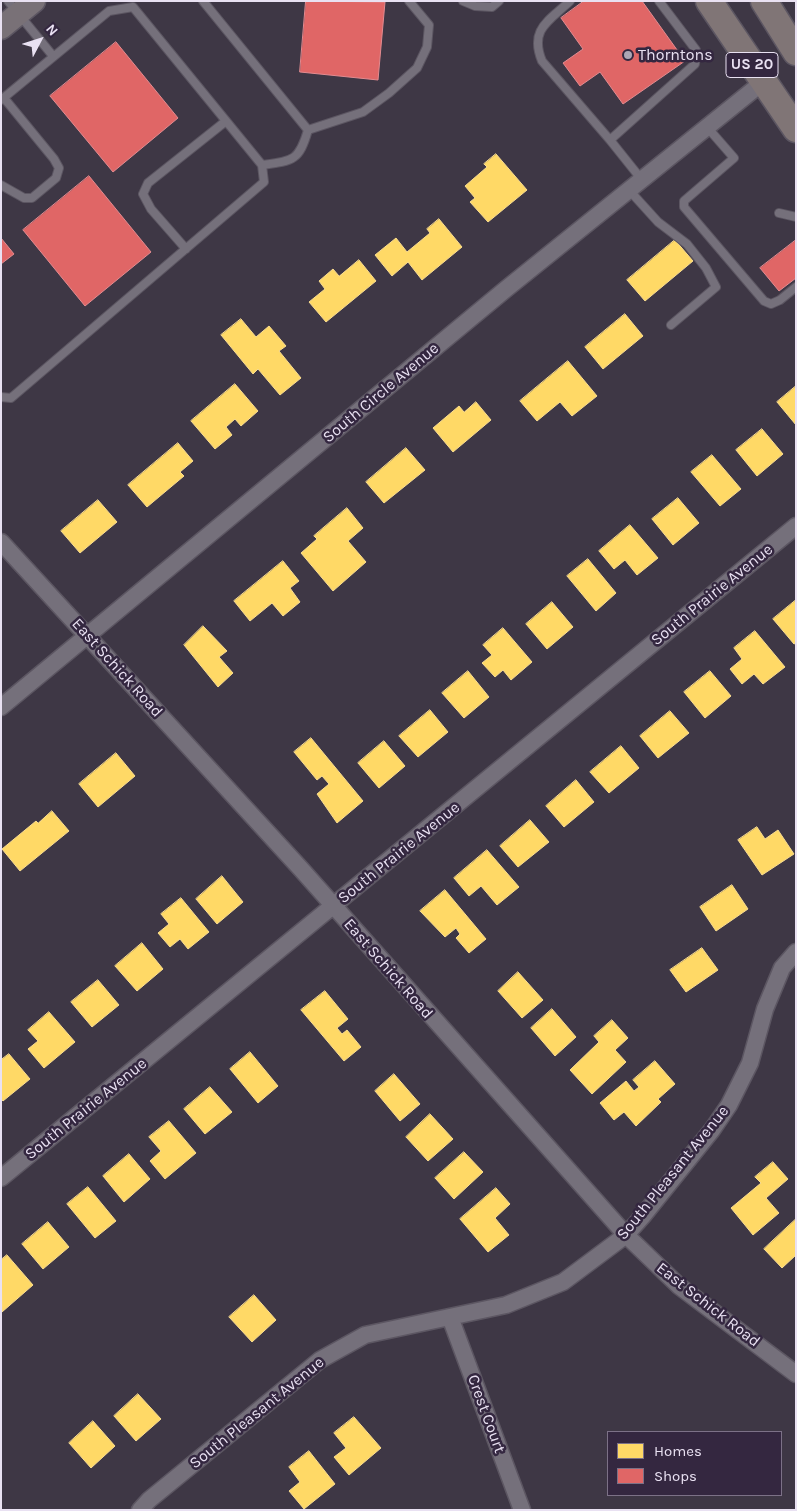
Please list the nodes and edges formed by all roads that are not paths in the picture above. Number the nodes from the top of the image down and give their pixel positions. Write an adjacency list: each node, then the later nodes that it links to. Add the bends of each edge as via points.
1 (203, 1): 18 (lane)
2 (409, 1): 18 (lane, via 429,25 427,47 417,68 363,112)
3 (463, 1): 4 (lane, via 492,7)
4 (499, 1)
5 (570, 1): 19 (lane, via 540,29 536,48 542,61)
6 (659, 1): 19 (lane, via 696,50 695,64)
7 (709, 1): 13 (main road, US 20)
8 (764, 1): 11 (main road, US 20)
9 (20, 5): 10 (street); 12 (lane)
10 (1, 28)
11 (796, 52)
12 (53, 56): 14 (lane); 15 (lane, via 109,11 133,7)
13 (764, 82): 16 (street, South Circle Avenue); 17 (main road, US 20)
14 (2, 99): 22 (lane, via 54,159 58,168 56,178 32,198 24,198)
15 (226, 121): 20 (lane); 26 (lane, via 148,183 143,194 151,209)
16 (707, 128): 21 (street, South Circle Avenue); 27 (lane, via 734,158 684,201 684,207 764,301 771,304)
17 (796, 129)
18 (308, 130): 20 (lane, via 302,150 288,161)
19 (610, 140): 21 (lane)
20 (262, 165): 26 (lane, via 264,182)
21 (642, 180): 23 (street, South Circle Avenue)
22 (1, 185)
23 (629, 190): 28 (lane, via 658,222 687,244 716,287); 32 (street, South Circle Avenue)
24 (779, 213): 25 (lane)
25 (796, 217)
26 (186, 249): 29 (lane, via 11,398)
27 (796, 287)
28 (671, 324)
29 (1, 397)
30 (796, 526): 34 (street, South Prairie Avenue)
31 (1, 542): 32 (street, East Schick Road)
32 (87, 636): 33 (street, South Circle Avenue); 34 (street, East Schick Road)
33 (1, 707)
34 (334, 906): 36 (street, South Prairie Avenue); 37 (street, East Schick Road)
35 (796, 952): 37 (street, South Pleasant Avenue, via 782,968 765,1009 750,1063 729,1105)
36 (1, 1178)
37 (626, 1235): 38 (street, South Pleasant Avenue, via 563,1282 506,1305); 39 (street, East Schick Road, via 679,1286)
38 (450, 1317): 40 (street, South Pleasant Avenue, via 365,1335 320,1360); 41 (street, Crest Court)
39 (796, 1374)
40 (140, 1510)
41 (522, 1510)

